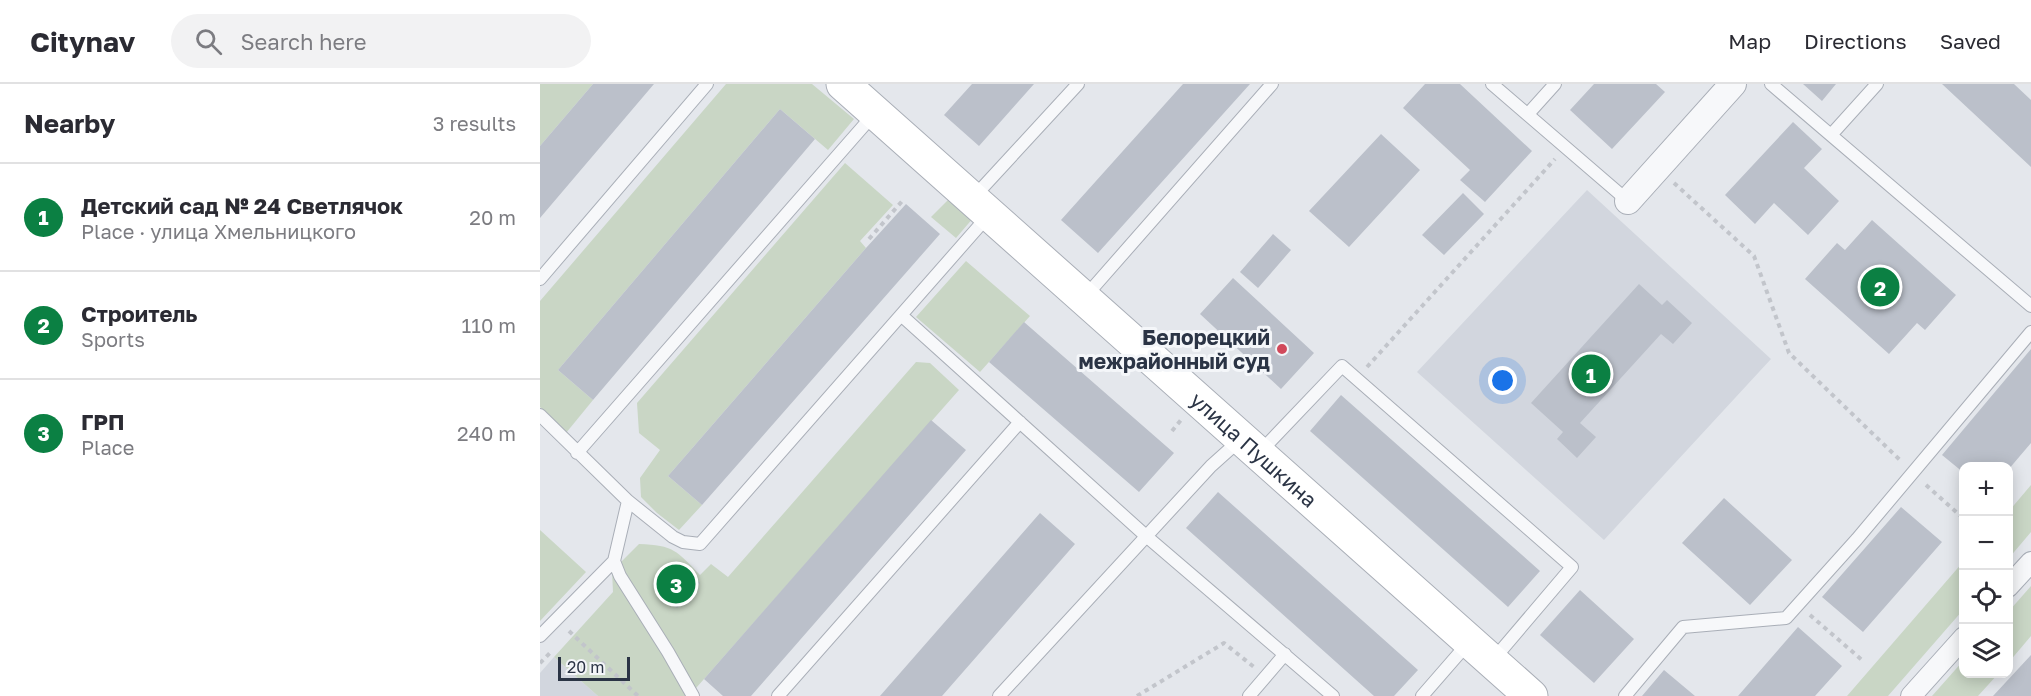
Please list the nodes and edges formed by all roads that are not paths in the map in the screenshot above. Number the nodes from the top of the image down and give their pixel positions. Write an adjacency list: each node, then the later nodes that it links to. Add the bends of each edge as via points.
1 (707, 84): 14 (lane)
2 (1078, 84): 13 (lane)
3 (1272, 84): 15 (lane)
4 (1492, 84): 10 (lane)
5 (1555, 84): 10 (lane)
6 (1733, 84): 12 (street)
7 (1771, 84): 11 (lane)
8 (1877, 84): 11 (lane)
9 (862, 98): 13 (main road, улица Пушкина); 22 (lane)
10 (1528, 114): 12 (lane)
11 (1831, 135): 16 (lane)
12 (1628, 201)
13 (980, 207): 15 (main road, улица Пушкина); 17 (lane)
14 (540, 279)
15 (1083, 299): 21 (main road, улица Пушкина)
16 (2031, 306)
17 (901, 315): 20 (lane); 23 (lane, via 700,544 673,537)
18 (2031, 332): 39 (lane, via 1786,618 1683,627)
19 (540, 415): 22 (lane)
20 (1020, 422): 24 (lane); 33 (lane)
21 (1249, 447): 24 (lane, via 1211,466); 30 (main road, улица Пушкина); 30 (lane, via 1342,366 1572,567)
22 (577, 453): 23 (lane)
23 (628, 501): 25 (lane)
24 (1146, 536): 31 (lane); 34 (lane)
25 (614, 561): 28 (lane); 32 (lane)
26 (2031, 562): 27 (street)
27 (2013, 582)
28 (540, 636)
29 (1959, 643): 40 (street)
30 (1481, 651): 37 (lane); 38 (main road, улица Пушкина)
31 (1285, 654): 35 (lane); 36 (lane)
32 (693, 696)
33 (778, 696)
34 (999, 696)
35 (1249, 696)
36 (1333, 696)
37 (1422, 696)
38 (1531, 696)
39 (1625, 696)
40 (1911, 696)

